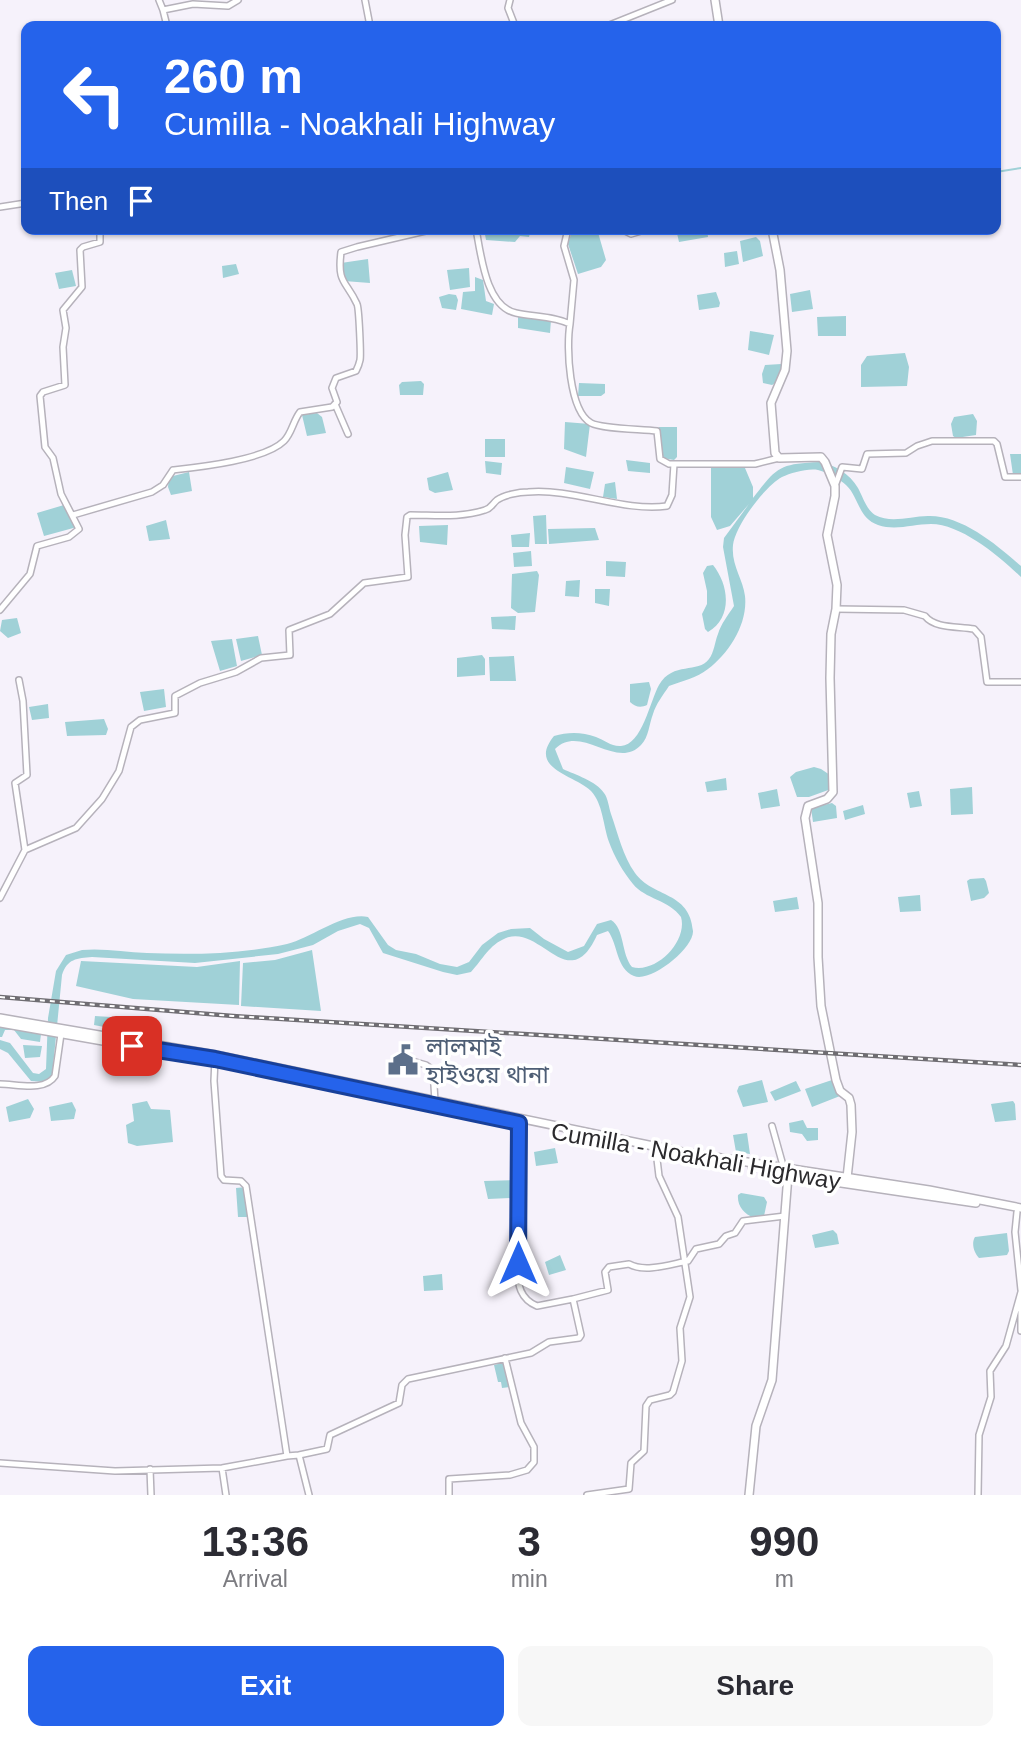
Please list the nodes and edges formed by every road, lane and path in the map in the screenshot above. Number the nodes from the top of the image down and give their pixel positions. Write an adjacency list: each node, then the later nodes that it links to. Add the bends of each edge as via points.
1 (159, 0): 7 (street)
2 (238, 0): 7 (street, via 228,6 200,4)
3 (365, 0): 9 (street)
4 (510, 0): 10 (street)
5 (672, 0): 11 (street)
6 (715, 0): 12 (main road)
7 (163, 10): 8 (street)
8 (166, 21)
9 (369, 21)
10 (512, 21)
11 (620, 21)
12 (718, 21)
13 (21, 204): 14 (street)
14 (0, 207)
15 (100, 235): 27 (street, via 100,243 80,250 82,287 62,310 65,385 40,396 45,447)
16 (405, 235): 21 (street, via 341,252 340,278 360,313 360,361 356,371 336,378 332,388)
17 (477, 235): 20 (street, via 486,278 500,306)
18 (567, 235): 20 (street, via 564,246 574,280)
19 (773, 235): 23 (main road, via 786,344 785,370 771,402)
20 (570, 324): 24 (street, via 569,359 580,414 596,425 657,431 660,460)
21 (335, 404): 22 (street); 27 (street, via 300,412 290,434 270,449 206,467 173,470 152,492)
22 (348, 435)
23 (779, 458): 24 (street, via 755,464); 26 (main road, via 821,457)
24 (674, 464): 32 (street, via 667,506 527,492 499,499 481,512 410,515 405,526 408,577 364,583 330,614 289,630 290,655 261,658 236,673 183,690 175,696 175,713 135,723 119,771 97,805 76,828)
25 (1021, 477): 26 (street, via 1005,477 994,441 932,441 906,453 867,454 862,469 844,466)
26 (834, 484): 28 (main road, via 827,544 836,571)
27 (73, 515): 29 (street, via 78,530 37,546 30,574)
28 (836, 609): 31 (street, via 904,610 937,624 974,629 981,637 987,682); 49 (main road, via 830,678 833,793 808,806 805,818 817,889 821,1006 836,1080 851,1105)
29 (0, 610)
30 (19, 680): 32 (street, via 27,775 15,783)
31 (1021, 682)
32 (25, 850): 33 (street)
33 (0, 898)
34 (0, 1018): 36 (main road, Cumilla - Noakhali Highway)
35 (0, 1023): 36 (main road, Cumilla - Noakhali Highway)
36 (31, 1026): 37 (main road, Cumilla - Noakhali Highway)
37 (61, 1031): 38 (main road, Cumilla - Noakhali Highway); 40 (main road); 41 (street, via 52,1081)
38 (215, 1059): 40 (main road, Cumilla - Noakhali Highway); 58 (street, via 220,1176 223,1181 241,1181 246,1186)
39 (412, 1061): 42 (street, via 433,1070)
40 (261, 1067): 42 (main road); 43 (main road, Cumilla - Noakhali Highway)
41 (0, 1084)
42 (435, 1101): 46 (main road)
43 (519, 1123): 45 (main road, Cumilla - Noakhali Highway); 54 (street, via 520,1290 537,1306)
44 (772, 1126): 47 (street)
45 (656, 1151): 46 (main road, Cumilla - Noakhali Highway); 52 (street, via 659,1176 678,1217)
46 (754, 1166): 47 (main road)
47 (786, 1172): 48 (main road); 51 (main road)
48 (801, 1174): 49 (main road); 50 (main road, Cumilla - Noakhali Highway)
49 (847, 1178): 50 (main road, via 929,1190)
50 (1020, 1211): 53 (street, via 1015,1232)
51 (785, 1216): 52 (street, via 743,1222 721,1244 696,1250); 67 (main road, via 772,1380 757,1426)
52 (684, 1262): 54 (street, via 610,1267 605,1272 608,1290); 66 (street, via 690,1297 680,1328 682,1361 673,1392 646,1406 644,1451 631,1463 627,1490)
53 (1021, 1292): 55 (street); 68 (street, via 1006,1346 990,1371 991,1397 979,1435)
54 (573, 1299): 56 (street, via 579,1338 549,1342 531,1353)
55 (1021, 1331)
56 (505, 1358): 57 (street, via 408,1379 402,1384 399,1403 330,1435 327,1449); 65 (street, via 521,1423 534,1447 534,1462 527,1471 510,1475 449,1479)
57 (299, 1455): 58 (street); 64 (street)
58 (287, 1456): 60 (street)
59 (0, 1463): 61 (street)
60 (222, 1468): 61 (street); 63 (street)
61 (150, 1469): 62 (street)
62 (150, 1495)
63 (226, 1495)
64 (309, 1495)
65 (449, 1495)
66 (587, 1495)
67 (749, 1495)
68 (978, 1495)

